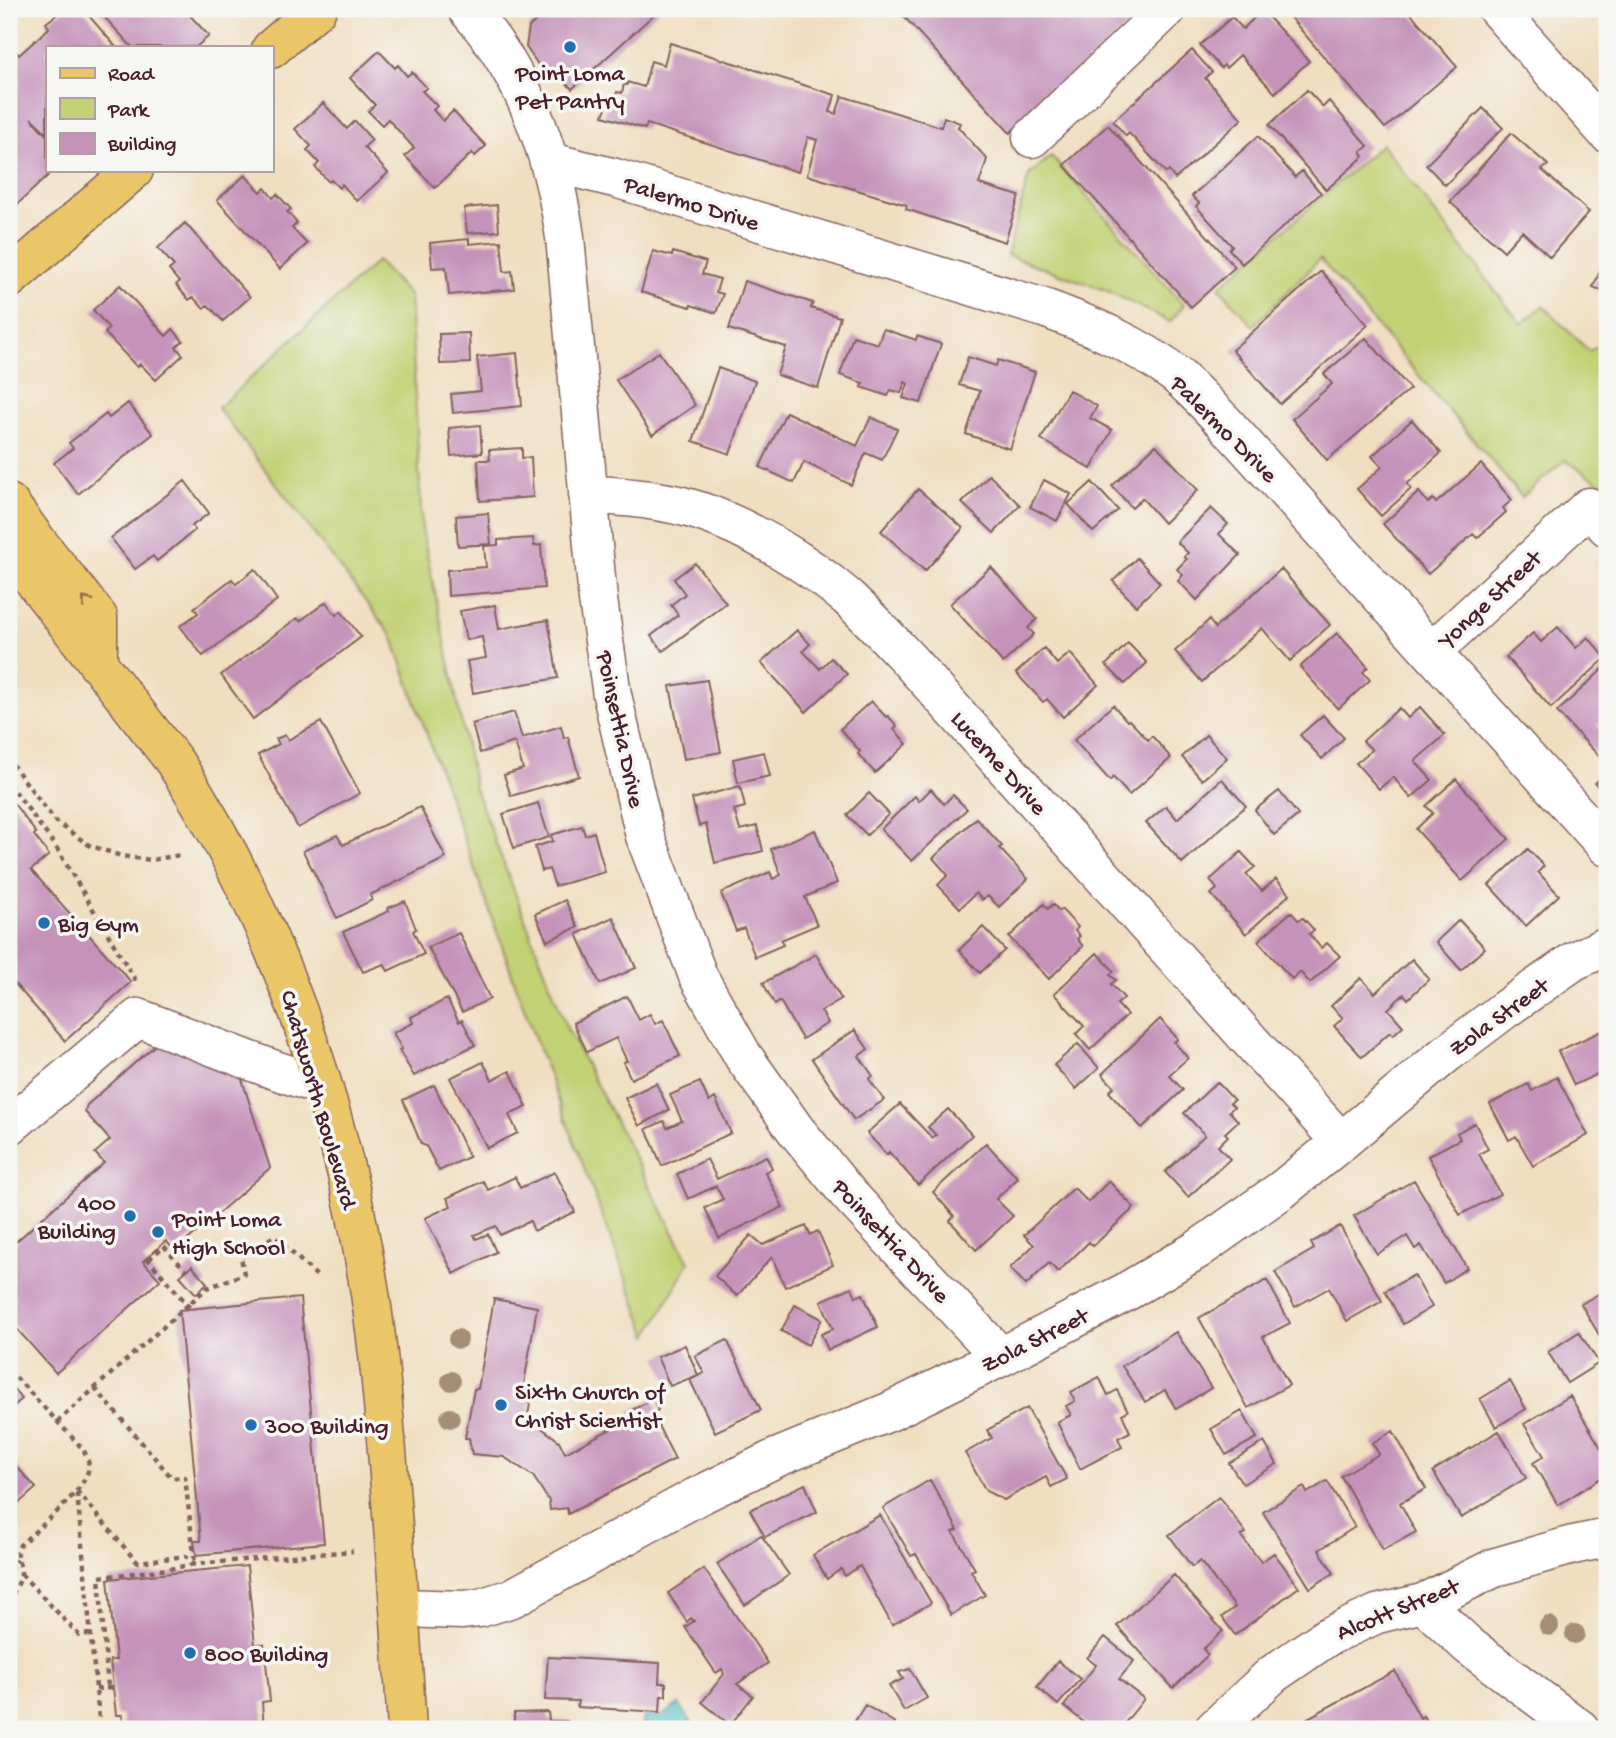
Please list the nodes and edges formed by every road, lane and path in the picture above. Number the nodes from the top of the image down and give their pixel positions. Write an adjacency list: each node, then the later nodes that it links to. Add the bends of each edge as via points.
1 (317, 9): 5 (main road)
2 (467, 9): 8 (street, Poinsettia Drive, via 516,80)
3 (1167, 9): 7 (street)
4 (1516, 15): 6 (street, via 1579,103)
5 (273, 47)
6 (1607, 133)
7 (1032, 138)
8 (550, 162): 13 (street, Poinsettia Drive, via 565,237); 17 (street, Palermo Drive, via 1044,308 1143,352 1223,421)
9 (132, 172): 10 (main road)
10 (38, 254): 11 (main road); 12 (main road)
11 (9, 279)
12 (9, 302)
13 (588, 494): 27 (street, Lucerne Drive, via 661,501 698,510 793,557 846,597 907,658); 31 (street, Poinsettia Drive, via 612,695 645,836 698,976 743,1056 795,1129 850,1196)
14 (9, 503): 18 (main road, one-way to 14, via 99,617)
15 (1607, 527): 17 (street, Yonge Street, via 1589,506)
16 (9, 549): 18 (main road, Chatsworth Boulevard)
17 (1431, 652): 21 (street, Palermo Drive)
18 (98, 665): 25 (main road, Chatsworth Boulevard, via 174,761 229,855 283,974)
19 (10, 763): 22 (path, via 55,821 89,845 151,860)
20 (9, 783): 24 (path, via 56,847 138,983)
21 (1607, 847)
22 (180, 855)
23 (1607, 946): 27 (street, Zola Street, via 1574,961 1504,1010)
24 (128, 992)
25 (322, 1086): 26 (street, via 138,1018); 44 (main road, Chatsworth Boulevard, via 370,1296)
26 (9, 1126)
27 (1341, 1142): 31 (street, Zola Street, via 1197,1250)
28 (186, 1271): 30 (path, via 164,1246 148,1258)
29 (317, 1276): 30 (path, via 274,1236 241,1257 244,1274 208,1288)
30 (189, 1307): 33 (path)
31 (1001, 1357): 44 (street, Zola Street, via 696,1497 512,1598 450,1611)
32 (9, 1370): 34 (path)
33 (95, 1388): 34 (path); 39 (path, via 172,1478 185,1476)
34 (57, 1422): 35 (path, via 87,1456 88,1471)
35 (77, 1491): 38 (path, via 20,1545); 39 (path, via 135,1560 186,1556); 45 (path)
36 (1607, 1538): 43 (street, Alcott Street, via 1496,1567)
37 (353, 1551): 39 (path)
38 (17, 1560): 40 (path); 41 (path)
39 (195, 1564): 46 (path, via 99,1577 111,1688)
40 (9, 1570)
41 (21, 1574): 42 (path); 45 (path, via 79,1635)
42 (9, 1600)
43 (1423, 1603): 49 (street, Alcott Street, via 1377,1614 1327,1637 1273,1674); 50 (street, via 1469,1646)
44 (400, 1608): 48 (main road, Chatsworth Boulevard)
45 (91, 1634): 46 (path)
46 (96, 1689): 47 (path)
47 (100, 1729)
48 (407, 1729)
49 (1214, 1729)
50 (1580, 1729)

